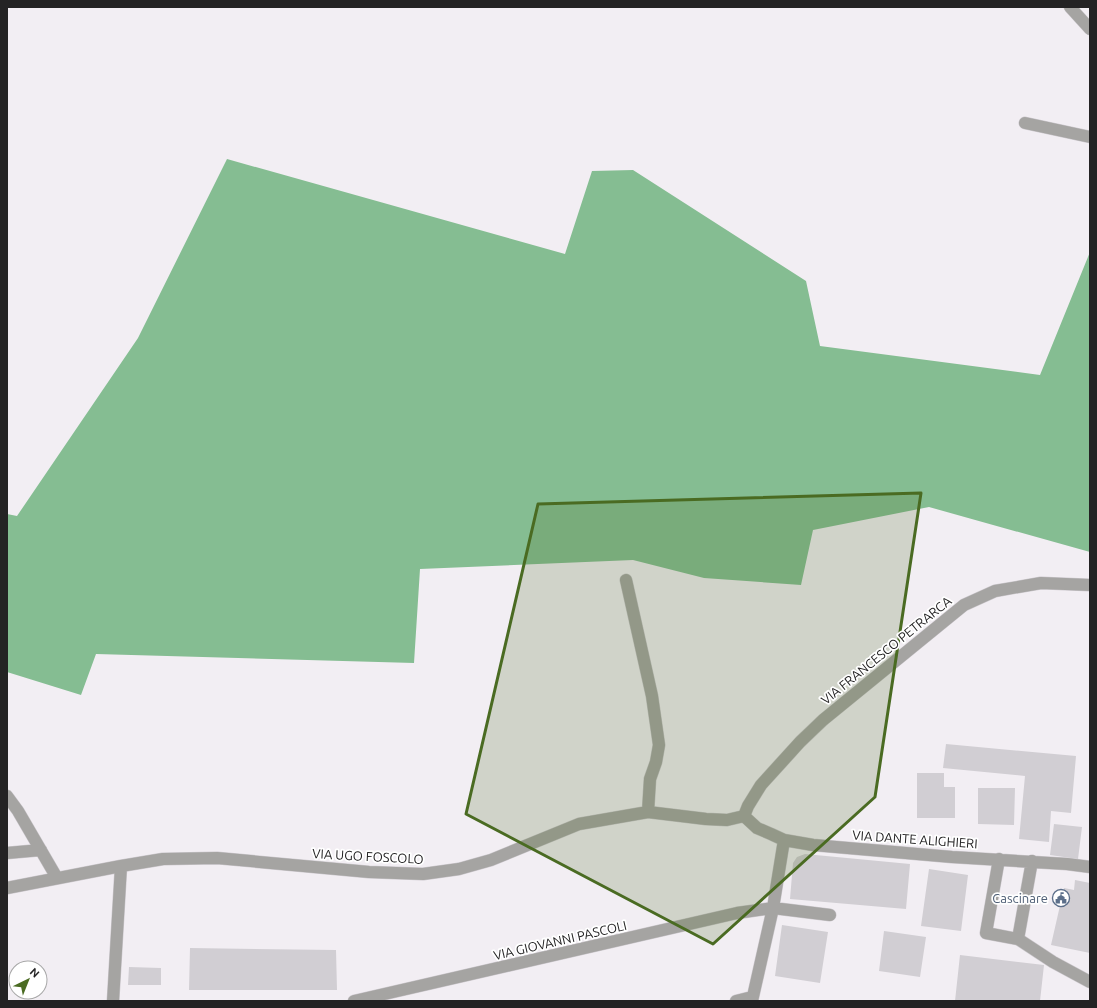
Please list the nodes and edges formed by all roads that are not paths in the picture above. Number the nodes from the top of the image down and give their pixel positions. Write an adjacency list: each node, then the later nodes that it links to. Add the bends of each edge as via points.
1 (1070, 7): 2 (street)
2 (1090, 29)
3 (1025, 123): 4 (street)
4 (1090, 137)
5 (626, 580): 8 (street, via 652,696 659,745 650,779)
6 (1090, 585): 9 (street, VIA FRANCESCO PETRARCA, via 1041,583 995,591 964,605 818,724 761,785)
7 (7, 796): 11 (street)
8 (648, 812): 9 (street, VIA UGO FOSCOLO, via 728,820); 15 (street, VIA UGO FOSCOLO, via 579,824 491,860 459,869 423,874 369,872 217,858 163,859)
9 (744, 816): 10 (street, VIA DANTE ALIGHIERI, via 757,828)
10 (784, 840): 13 (street, VIA DANTE ALIGHIERI, via 820,846); 19 (street)
11 (41, 850): 12 (street); 17 (street)
12 (7, 852)
13 (999, 859): 14 (street, VIA DANTE ALIGHIERI); 21 (street, via 986,933)
14 (1032, 861): 16 (street, VIA DANTE ALIGHIERI); 21 (street)
15 (121, 866): 17 (street, VIA UGO FOSCOLO); 24 (street)
16 (1090, 867)
17 (57, 878): 18 (street, VIA UGO FOSCOLO)
18 (7, 888)
19 (773, 908): 20 (street, VIA GIOVANNI PASCOLI); 23 (street); 25 (street, VIA GIOVANNI PASCOLI, via 737,913)
20 (830, 915)
21 (1018, 939): 22 (street)
22 (1090, 982)
23 (752, 999): 26 (street)
24 (113, 1001)
25 (354, 1001)
26 (736, 1001)

